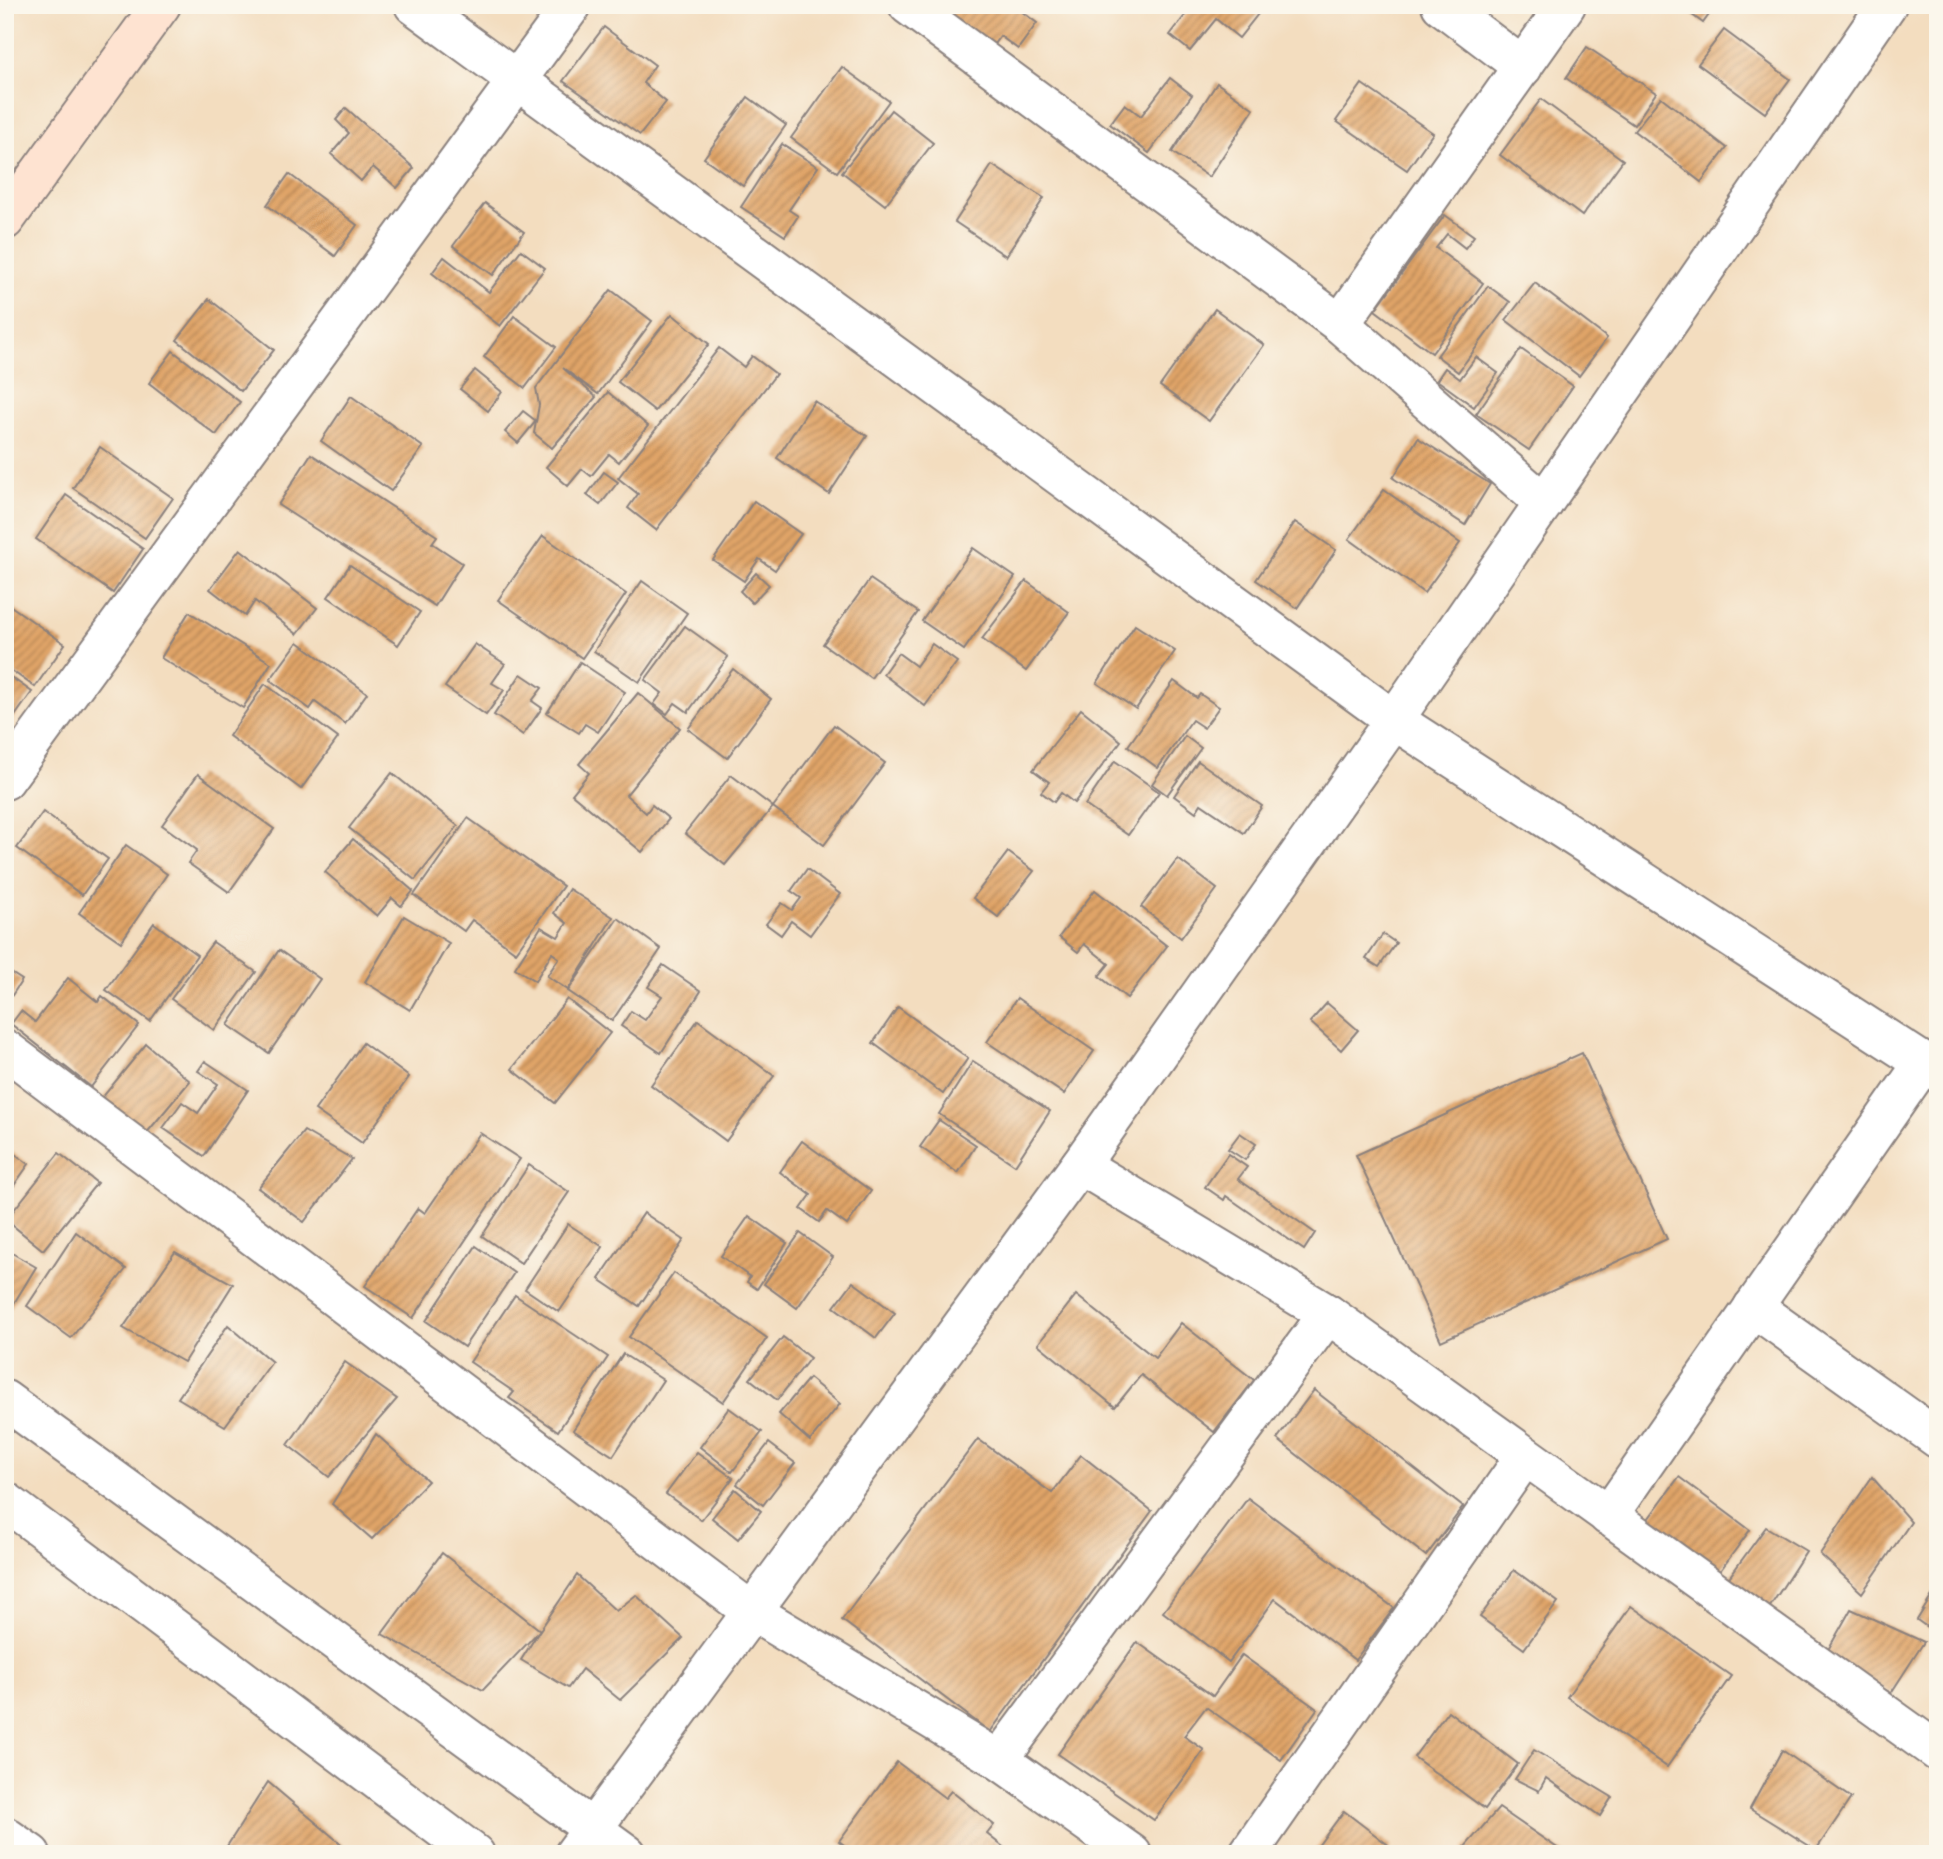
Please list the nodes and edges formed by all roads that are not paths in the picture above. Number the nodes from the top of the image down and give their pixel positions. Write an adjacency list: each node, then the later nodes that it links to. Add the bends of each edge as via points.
1 (161, 5): 10 (street)
2 (414, 5): 9 (street)
3 (572, 5): 9 (street)
4 (908, 5): 11 (street)
5 (1441, 5): 8 (street)
6 (1566, 5): 8 (street)
7 (1887, 5): 12 (street)
8 (1523, 67): 11 (street)
9 (519, 80): 13 (street); 14 (street)
10 (5, 220)
11 (1340, 324): 12 (street)
12 (1544, 503): 13 (street)
13 (1394, 720): 16 (street); 17 (street)
14 (5, 780)
15 (5, 1049): 25 (street)
16 (1931, 1067): 18 (street)
17 (1080, 1165): 19 (street); 25 (street)
18 (1753, 1307): 21 (street); 24 (street)
19 (1328, 1314): 22 (street); 27 (street)
20 (5, 1400): 29 (street)
21 (1938, 1439)
22 (1525, 1456): 24 (street); 34 (street)
23 (5, 1500): 31 (street)
24 (1608, 1516): 26 (street)
25 (751, 1611): 27 (street); 29 (street)
26 (1938, 1752)
27 (999, 1760): 33 (street)
28 (5, 1836): 30 (street)
29 (582, 1842): 32 (street)
30 (31, 1854)
31 (475, 1854)
32 (627, 1854)
33 (1132, 1854)
34 (1248, 1854)

